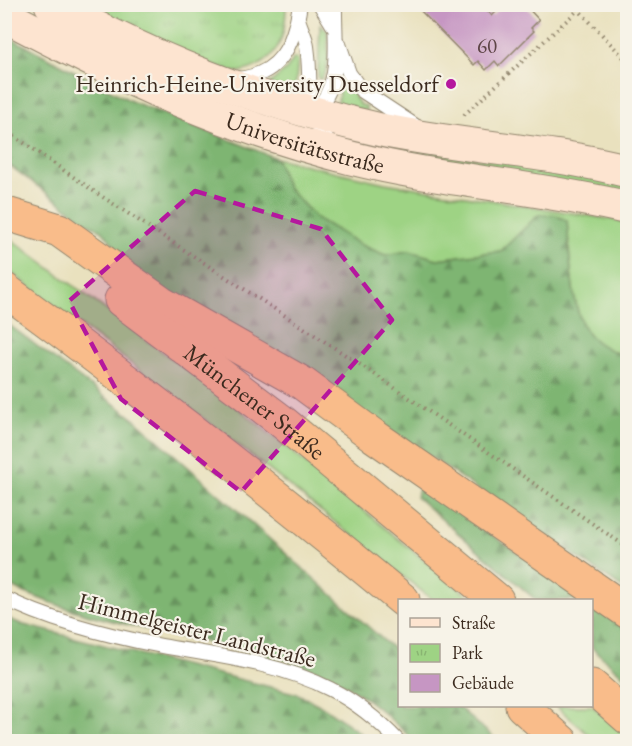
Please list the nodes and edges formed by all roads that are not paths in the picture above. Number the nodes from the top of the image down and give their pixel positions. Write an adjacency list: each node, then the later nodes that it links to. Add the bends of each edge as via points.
1 (51, 4): 8 (street, Universitätsstraße)
2 (300, 4): 6 (lane)
3 (320, 4): 7 (lane)
4 (335, 4): 7 (lane)
5 (4, 15): 9 (street, Universitätsstraße)
6 (298, 19): 8 (lane, via 285,54 277,64 250,78); 10 (lane, via 306,42 308,91)
7 (334, 27): 10 (lane, via 331,88 326,100); 12 (lane, via 349,73 361,90)
8 (216, 81): 10 (street, Universitätsstraße)
9 (176, 100): 11 (lane); 13 (street, Universitätsstraße, via 264,134)
10 (301, 117): 12 (street, Universitätsstraße); 13 (lane)
11 (274, 121)
12 (437, 139): 14 (street, Universitätsstraße)
13 (353, 159): 15 (street, Universitätsstraße)
14 (627, 171)
15 (627, 207)
16 (6, 213): 20 (highway, Münchener Straße, via 280,420); 21 (highway, via 59,230 160,303 302,383)
17 (4, 289): 19 (highway, via 285,502)
18 (4, 598): 25 (lane, Himmelgeister Landstraße, via 106,633 302,677 356,704)
19 (402, 599)
20 (496, 599)
21 (627, 612)
22 (593, 688): 24 (highway)
23 (524, 707): 26 (highway)
24 (627, 718)
25 (399, 741)
26 (562, 741)

